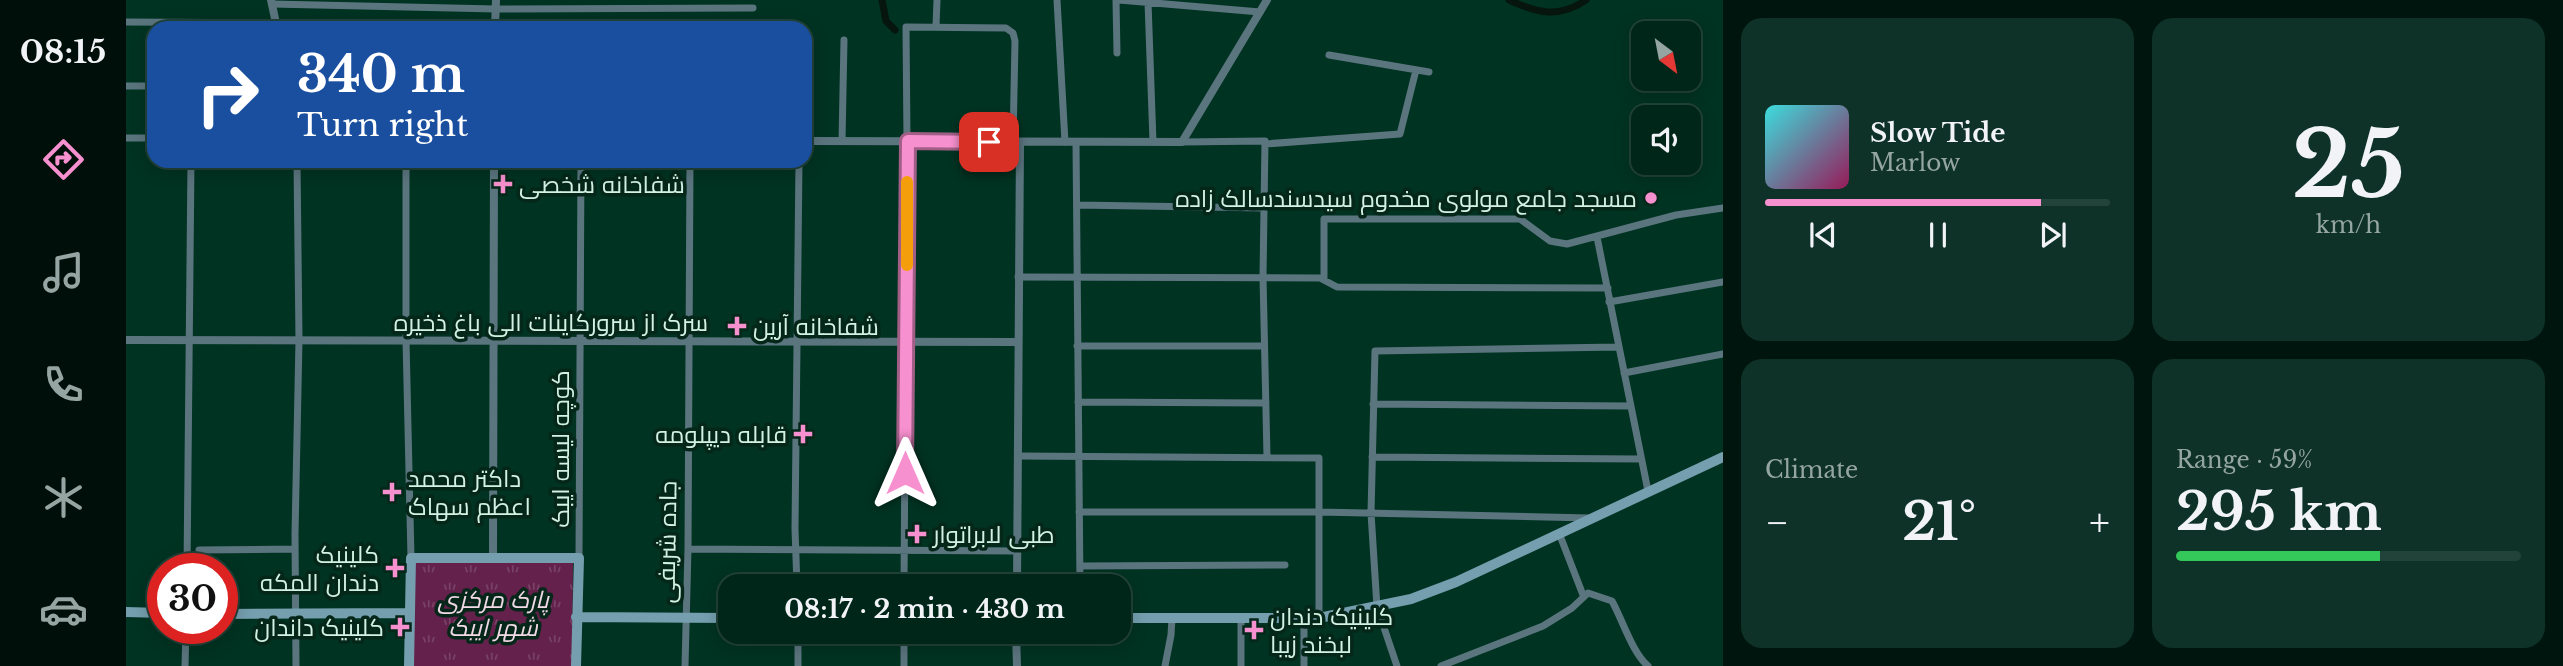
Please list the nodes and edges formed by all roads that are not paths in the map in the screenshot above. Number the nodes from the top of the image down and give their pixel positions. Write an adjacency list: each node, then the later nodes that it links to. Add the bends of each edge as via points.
1 (937, 0): 14 (street)
2 (1057, 0): 28 (street)
3 (1118, 0): 6 (street); 16 (street)
4 (1267, 0): 10 (street)
5 (272, 2): 8 (street); 11 (street)
6 (1148, 2): 7 (street); 30 (street)
7 (1170, 2): 10 (street)
8 (496, 5): 9 (street)
9 (753, 8)
10 (1260, 12): 31 (street)
11 (275, 21)
12 (126, 22): 13 (street)
13 (147, 23)
14 (936, 26): 26 (street, via 905,29); 27 (street, via 1006,28 1013,33)
15 (844, 40): 25 (street)
16 (1117, 53)
17 (1329, 55): 18 (street)
18 (1416, 70): 19 (street); 32 (street, via 1400,134)
19 (1430, 72)
20 (126, 86): 21 (street)
21 (147, 86)
22 (126, 138): 23 (street)
23 (147, 138)
24 (812, 141): 25 (street)
25 (842, 141): 26 (street)
26 (908, 141): 27 (street); 59 (street)
27 (1016, 142): 28 (street); 45 (street)
28 (1065, 142): 29 (street)
29 (1076, 142): 30 (street); 40 (street)
30 (1153, 142): 31 (street)
31 (1182, 142): 32 (street)
32 (1265, 144): 41 (street)
33 (191, 168): 52 (street)
34 (297, 168): 53 (street)
35 (406, 168): 54 (street)
36 (494, 168): 55 (street)
37 (581, 168): 56 (street, کوچه لیسه ایبک)
38 (690, 168): 57 (street, جاده شریفی)
39 (799, 168): 58 (street)
40 (1077, 205): 41 (street); 46 (street)
41 (1264, 208): 44 (street)
42 (1723, 208): 43 (street, via 1676,215)
43 (1597, 237): 47 (street, via 1567,244 1550,241 1520,219 1324,219); 49 (street)
44 (1263, 276): 46 (street); 47 (street); 62 (street)
45 (1018, 277): 46 (street); 60 (street)
46 (1078, 277): 61 (street)
47 (1324, 280): 49 (street, via 1337,287)
48 (1723, 282): 50 (street)
49 (1608, 288): 50 (street)
50 (1609, 302): 63 (street)
51 (126, 340): 52 (street, سرک از سرورکاینات الی باغ ذخیره)
52 (187, 340): 53 (street, سرک از سرورکاینات الی باغ ذخیره); 88 (street)
53 (299, 340): 54 (street, سرک از سرورکاینات الی باغ ذخیره); 82 (street)
54 (406, 340): 55 (street, سرک از سرورکاینات الی باغ ذخیره); 89 (street)
55 (494, 341): 56 (street, سرک از سرورکاینات الی باغ ذخیره); 90 (street)
56 (579, 341): 57 (street, سرک از سرورکاینات الی باغ ذخیره); 91 (street, کوچه لیسه ایبک)
57 (688, 341): 58 (street, سرک از سرورکاینات الی باغ ذخیره); 83 (street, جاده شریفی)
58 (798, 341): 59 (street, سرک از سرورکاینات الی باغ ذخیره); 84 (street)
59 (906, 342): 60 (street, سرک از سرورکاینات الی باغ ذخیره); 86 (street)
60 (1018, 342): 70 (street)
61 (1077, 346): 62 (street); 66 (street)
62 (1264, 346): 67 (street)
63 (1618, 347): 65 (street); 68 (street, via 1375,351)
64 (1723, 354): 65 (street)
65 (1623, 373): 69 (street)
66 (1078, 402): 67 (street); 71 (street)
67 (1266, 403): 72 (street)
68 (1373, 404): 69 (street); 73 (street)
69 (1630, 406): 75 (street)
70 (1018, 456): 71 (street); 87 (street)
71 (1079, 456): 72 (street); 77 (street)
72 (1267, 457): 78 (street, via 1319,458)
73 (1372, 457): 75 (street); 79 (street)
74 (1723, 457): 76 (main road)
75 (1641, 459): 76 (street)
76 (1648, 491): 80 (main road)
77 (1079, 512): 78 (street); 93 (street)
78 (1319, 512): 79 (street); 112 (street)
79 (1371, 513): 80 (street); 99 (street)
80 (1591, 518): 81 (main road)
81 (1559, 533): 98 (street); 99 (main road, via 1456,582)
82 (295, 549): 85 (street); 104 (street)
83 (688, 549): 84 (street); 107 (street, جاده شریفی)
84 (796, 549): 86 (street); 94 (street)
85 (199, 550)
86 (904, 551): 87 (street); 95 (street)
87 (1017, 551): 96 (street)
88 (187, 553)
89 (411, 558): 90 (main road); 102 (main road)
90 (493, 558): 91 (main road)
91 (579, 558): 105 (main road)
92 (1285, 565): 93 (street)
93 (1080, 566): 97 (street)
94 (797, 574)
95 (904, 574)
96 (1017, 574)
97 (1080, 574)
98 (1583, 595): 129 (street, via 1572,608 1543,626); 130 (street, via 1612,601 1632,645)
99 (1377, 607): 112 (main road); 128 (street)
100 (126, 612): 101 (main road)
101 (147, 612)
102 (410, 613): 104 (main road); 119 (main road)
103 (238, 614): 104 (main road)
104 (295, 615): 118 (street)
105 (576, 617): 107 (main road); 120 (main road)
106 (1301, 617): 111 (main road); 112 (main road); 127 (street)
107 (685, 618): 108 (main road); 121 (street, جاده شریفی)
108 (718, 618)
109 (1131, 618): 110 (main road)
110 (1172, 618): 111 (main road); 125 (street)
111 (1241, 618): 126 (street)
112 (1319, 618)
113 (186, 644): 117 (street)
114 (798, 644): 122 (street)
115 (904, 644): 123 (street)
116 (1016, 644): 124 (street)
117 (186, 666)
118 (296, 666)
119 (409, 666)
120 (576, 666)
121 (685, 666)
122 (798, 666)
123 (904, 666)
124 (1017, 666)
125 (1165, 666)
126 (1241, 666)
127 (1304, 666)
128 (1397, 666)
129 (1441, 666)
130 (1648, 666)

